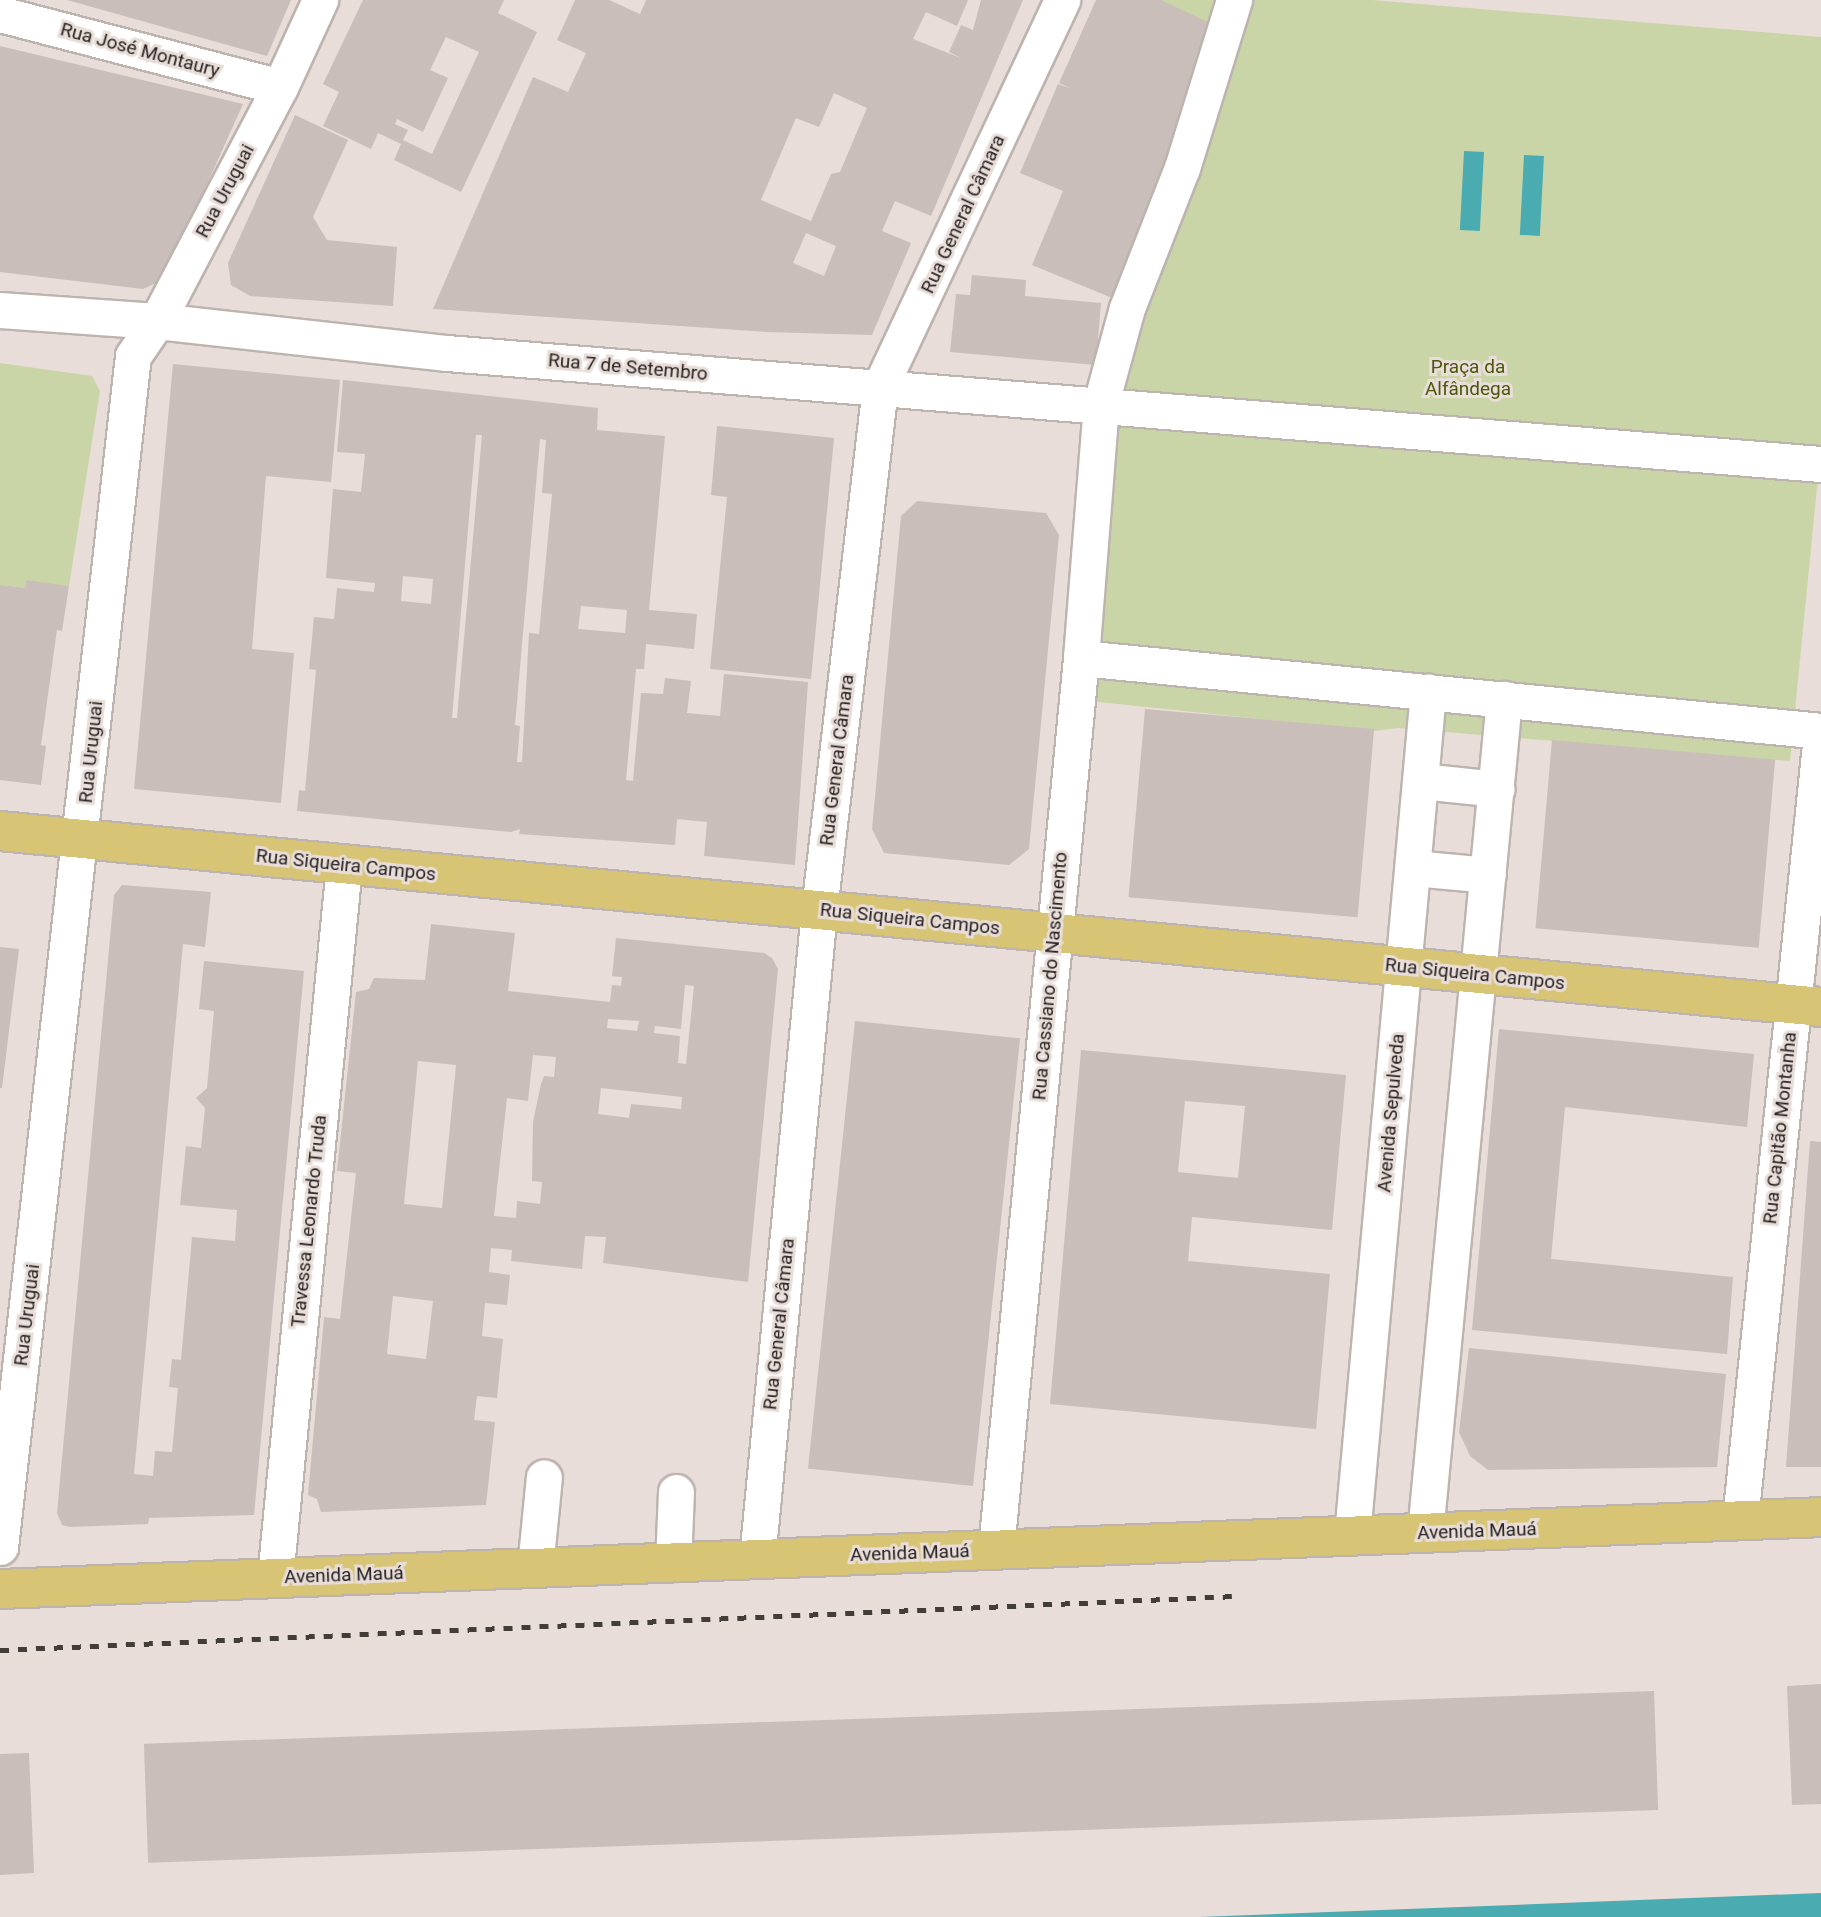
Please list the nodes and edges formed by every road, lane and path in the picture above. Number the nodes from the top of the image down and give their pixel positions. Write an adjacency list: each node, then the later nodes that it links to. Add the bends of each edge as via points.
1 (320, 0): 5 (street, Rua Uruguai)
2 (1062, 0): 8 (street, Rua General Câmara)
3 (1234, 0): 9 (street, via 1182,168 1127,308)
4 (0, 14): 5 (street, Rua José Montaury)
5 (280, 87): 7 (street, Rua Uruguai)
6 (0, 310): 7 (street, Rua 7 de Setembro)
7 (157, 321): 8 (street, Rua 7 de Setembro, via 435,352); 18 (street, Rua Uruguai, via 133,356)
8 (880, 387): 9 (street, Rua 7 de Setembro); 22 (street, Rua General Câmara)
9 (1101, 403): 10 (street); 11 (street, Rua Cassiano do Nascimento)
10 (1821, 464)
11 (1081, 658): 12 (street); 23 (street, Rua Cassiano do Nascimento)
12 (1428, 691): 13 (street); 15 (street, Avenida Sepulveda)
13 (1504, 699): 14 (street); 16 (street)
14 (1821, 733): 26 (street, Rua Capitão Montanha)
15 (1421, 781): 16 (street); 20 (street, Avenida Sepulveda)
16 (1497, 789): 21 (street)
17 (0, 831): 18 (main road, Rua Siqueira Campos)
18 (82, 839): 19 (main road, Rua Siqueira Campos); 33 (street, Rua Uruguai)
19 (344, 865): 22 (main road, Rua Siqueira Campos); 38 (street, Travessa Leonardo Truda)
20 (1413, 868): 21 (street); 24 (street, Avenida Sepulveda)
21 (1488, 875): 25 (street)
22 (819, 910): 23 (main road, Rua Siqueira Campos); 35 (street, Rua General Câmara)
23 (1054, 933): 24 (main road, Rua Siqueira Campos); 34 (street, Rua Cassiano do Nascimento)
24 (1404, 967): 25 (main road, Rua Siqueira Campos); 32 (street, Avenida Sepulveda)
25 (1478, 975): 26 (main road, Rua Siqueira Campos); 31 (street)
26 (1807, 1006): 30 (street, Rua Capitão Montanha)
27 (544, 1477): 37 (street)
28 (676, 1492): 36 (street)
29 (1821, 1517): 30 (main road, Avenida Mauá)
30 (1740, 1520): 31 (main road, Avenida Mauá)
31 (1425, 1533): 32 (main road, Avenida Mauá)
32 (1352, 1535): 34 (main road, Avenida Mauá)
33 (0, 1548)
34 (996, 1549): 35 (main road, Avenida Mauá)
35 (757, 1559): 36 (main road, Avenida Mauá)
36 (673, 1563): 37 (main road, Avenida Mauá)
37 (535, 1568): 38 (main road, Avenida Mauá)
38 (275, 1578): 39 (main road, Avenida Mauá)
39 (0, 1589)

